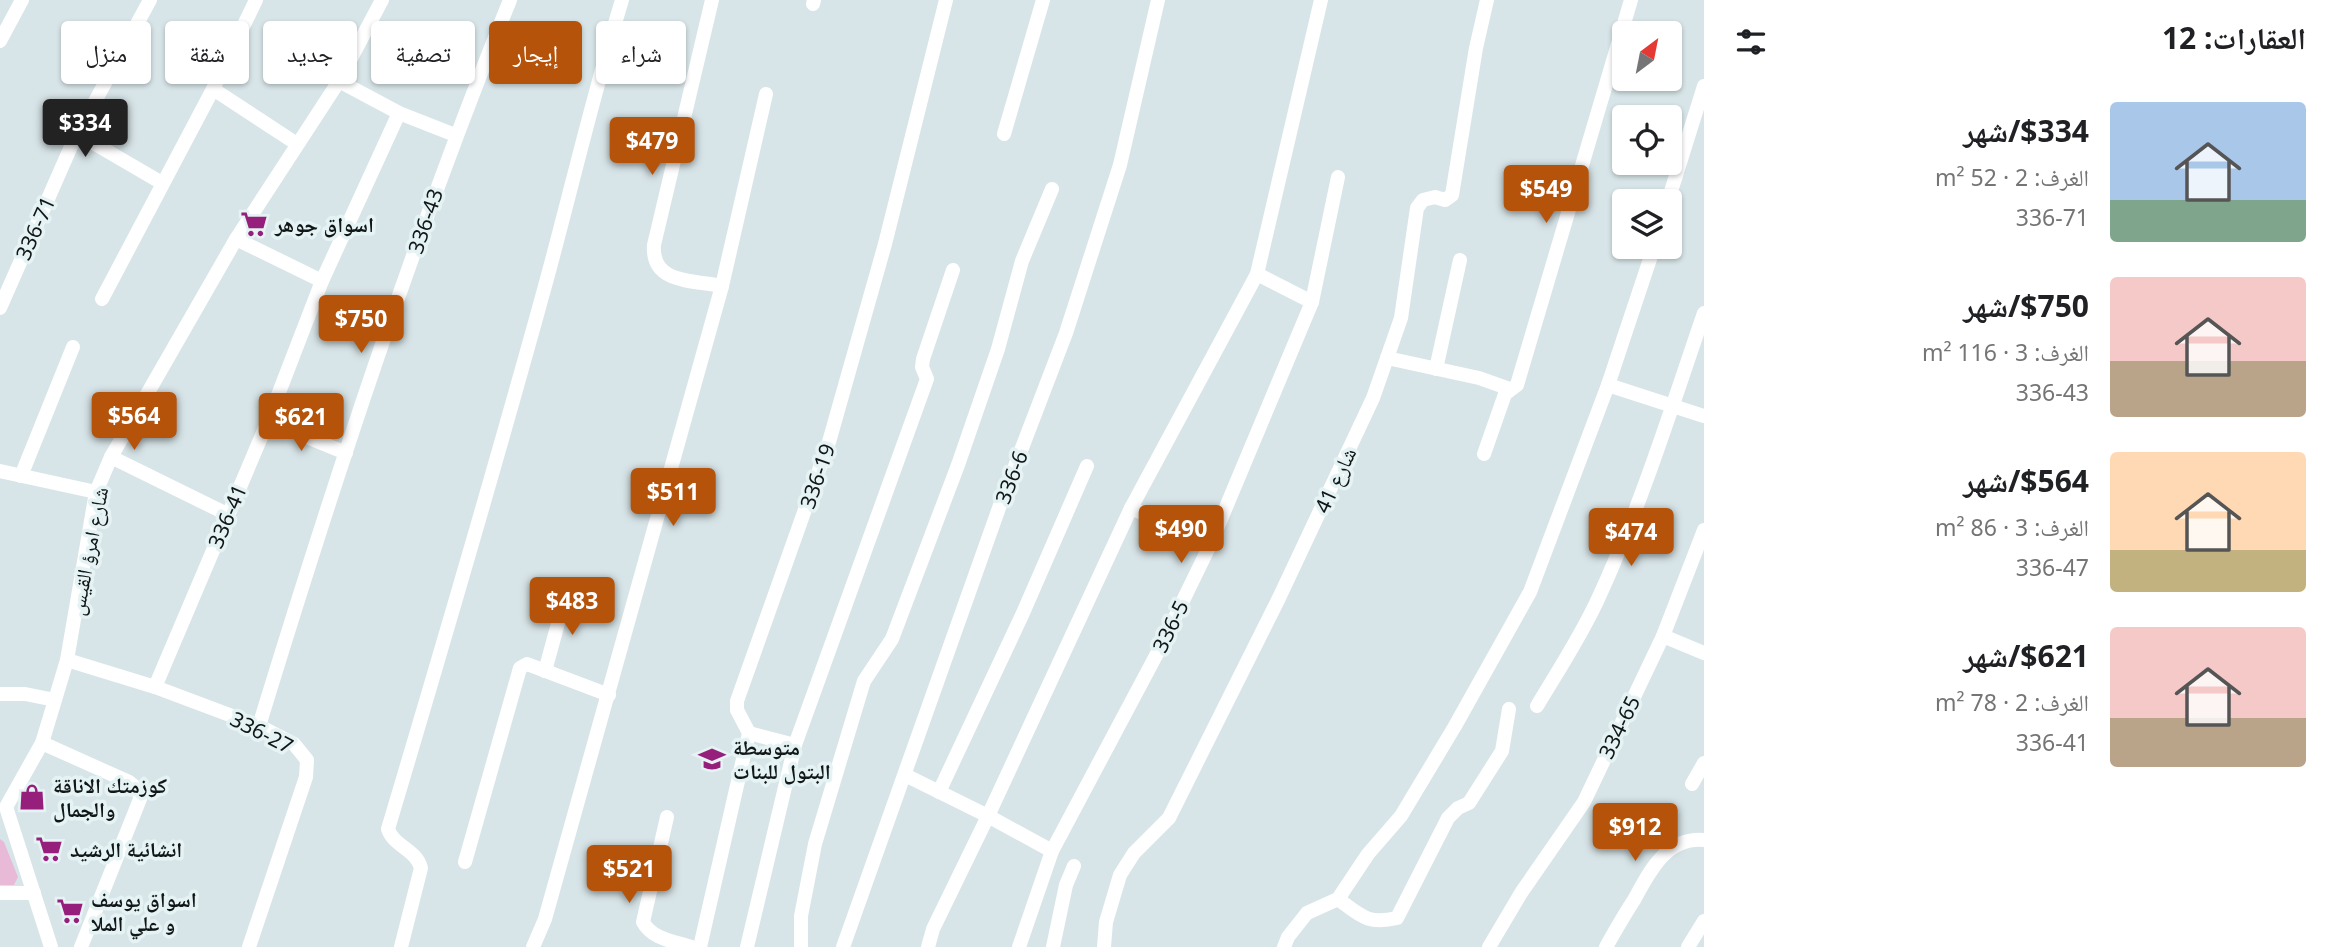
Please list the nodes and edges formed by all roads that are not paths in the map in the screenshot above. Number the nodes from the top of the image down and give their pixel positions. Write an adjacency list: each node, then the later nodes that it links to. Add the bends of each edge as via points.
1 (22, 0): 14 (street)
2 (150, 0): 22 (street, 336-71)
3 (382, 0): 15 (street, شارع امرؤ القيس)
4 (510, 0): 24 (street, 336-43)
5 (622, 0): 93 (street, via 479,525 388,829 393,840 419,859 421,868)
6 (712, 0): 36 (street, via 653,258 659,270 670,276)
7 (946, 0): 72 (street, 336-19, via 829,442 737,701)
8 (1043, 0): 23 (street)
9 (1158, 0): 76 (street, 336-6, via 1120,165 1066,333)
10 (1321, 0): 34 (street)
11 (1487, 0): 42 (street, شارع 41, via 1452,195 1445,200 1423,200 1417,208 1401,318)
12 (1631, 0): 45 (street, via 1517,385)
13 (254, 1): 19 (street)
14 (0, 41)
15 (357, 47)
16 (337, 84): 25 (street, شارع امرؤ القيس)
17 (345, 84): 21 (street)
18 (1704, 86): 29 (street)
19 (213, 89): 25 (street); 27 (street)
20 (766, 94): 36 (street)
21 (399, 113): 24 (street); 35 (street, 336-41)
22 (78, 134): 27 (street); 39 (street, 336-71)
23 (1004, 134)
24 (455, 135): 49 (street, 336-43)
25 (297, 144): 30 (street, شارع امرؤ القيس)
26 (1338, 177): 38 (street, 336-5)
27 (162, 183): 37 (street)
28 (1052, 189): 98 (street, via 1022,261 998,349 892,639 864,681 815,844)
29 (1672, 189)
30 (236, 239): 35 (street); 51 (street, شارع امرؤ القيس)
31 (1650, 259): 44 (street)
32 (1460, 260): 43 (street)
33 (953, 270): 74 (street, via 923,359 927,379)
34 (1257, 274): 38 (street); 56 (street)
35 (322, 281): 48 (street, 336-41)
36 (722, 286): 67 (street)
37 (102, 299)
38 (1312, 302): 59 (street, 336-5)
39 (0, 308)
40 (1704, 313): 46 (street)
41 (73, 347): 54 (street)
42 (1387, 358): 43 (street); 103 (street, شارع 41, via 1373,398 1279,598 1169,818 1120,874)
43 (1436, 369): 45 (street)
44 (1608, 385): 46 (street); 88 (street, via 1530,592 1401,816)
45 (1510, 389): 50 (street)
46 (1673, 406): 47 (street); 69 (street, via 1597,602)
47 (1704, 416)
48 (268, 421): 49 (street); 57 (street, 336-41)
49 (346, 453): 71 (street, 336-43)
50 (1484, 454)
51 (111, 457): 55 (street, شارع امرؤ القيس); 57 (street)
52 (1087, 466): 78 (street)
53 (0, 471): 54 (street)
54 (21, 476): 55 (street)
55 (96, 492): 63 (street, شارع امرؤ القيس)
56 (1131, 508): 59 (street); 80 (street)
57 (227, 514): 65 (street, 336-41)
58 (1704, 530): 61 (street, 334-65)
59 (1211, 542): 83 (street, 336-5)
60 (566, 594): 64 (street)
61 (1663, 636): 62 (street); 105 (street, 334-65, via 1584,802)
62 (1704, 653)
63 (67, 660): 65 (street, 336-27); 68 (street, شارع امرؤ القيس)
64 (545, 671): 67 (street); 84 (street, via 527,664 520,668)
65 (155, 687): 71 (street, 336-27)
66 (0, 694): 68 (street)
67 (609, 695): 94 (street)
68 (55, 700): 73 (street, شارع امرؤ القيس)
69 (1537, 706)
70 (1509, 709): 88 (street, via 1502,751 1469,803 1448,818 1397,918 1365,919)
71 (259, 726): 92 (street, 336-27, via 294,744 307,760 306,777)
72 (749, 733): 74 (street); 96 (street)
73 (42, 743): 79 (street, شارع امرؤ القيس); 91 (street, via 139,790 140,799)
74 (795, 746): 97 (street)
75 (1704, 763): 77 (street)
76 (905, 775): 78 (street); 99 (street, 336-6)
77 (1692, 784)
78 (939, 792): 80 (street)
79 (3, 812): 87 (street, شارع امرؤ القيس)
80 (988, 816): 83 (street); 100 (street)
81 (667, 817): 95 (street, via 643,922 657,936)
82 (1704, 840): 106 (street, via 1690,839 1657,860)
83 (1052, 850): 101 (street, 336-5)
84 (465, 862)
85 (1074, 866): 102 (street)
86 (0, 893): 87 (street)
87 (34, 893): 90 (street, شارع امرؤ القيس)
88 (1338, 899): 104 (street, via 1307,913)
89 (1704, 921): 107 (street)
90 (51, 947)
91 (81, 947)
92 (249, 947)
93 (401, 947)
94 (533, 947)
95 (691, 947)
96 (700, 947)
97 (747, 947)
98 (800, 947)
99 (843, 947)
100 (928, 947)
101 (1019, 947)
102 (1053, 947)
103 (1104, 947)
104 (1284, 947)
105 (1489, 947)
106 (1606, 947)
107 (1688, 947)

